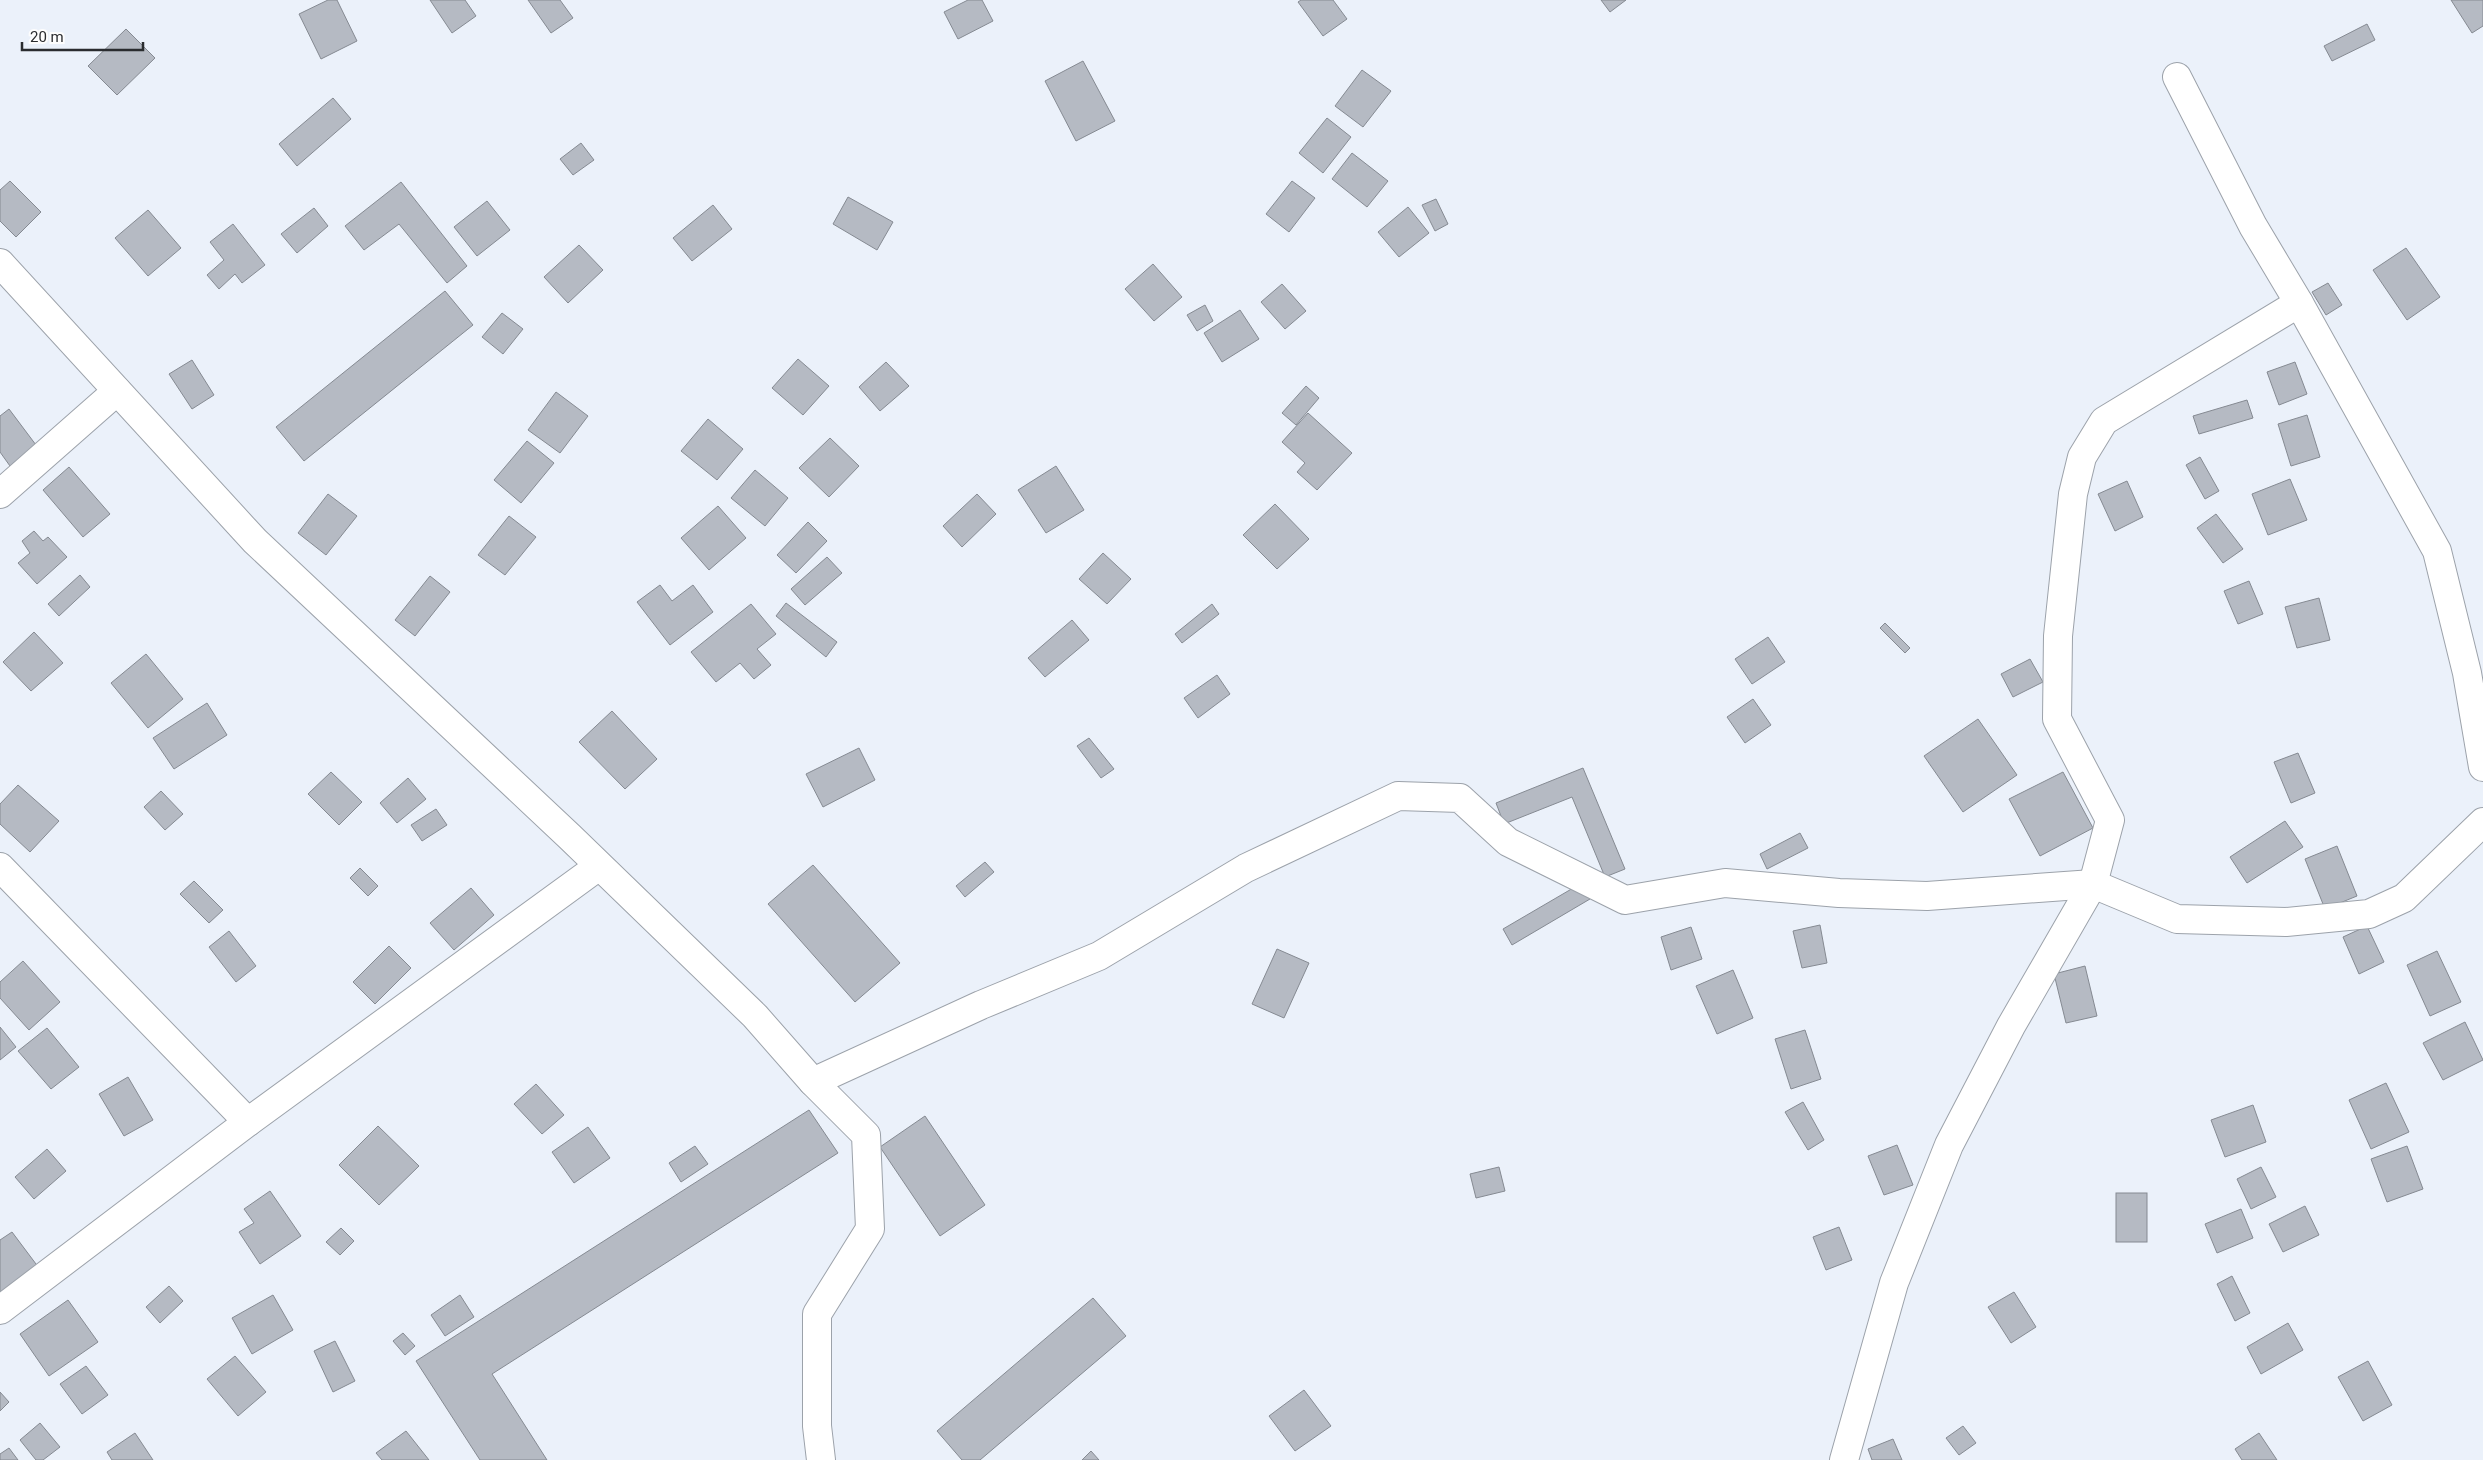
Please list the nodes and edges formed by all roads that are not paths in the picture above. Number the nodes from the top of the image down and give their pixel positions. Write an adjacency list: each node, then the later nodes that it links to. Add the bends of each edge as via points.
1 (2176, 77): 3 (street, via 2253,226)
2 (0, 263): 4 (street)
3 (2299, 303): 6 (street, via 2437,551 2467,673); 10 (street, via 2104,421 2082,458 2073,494 2058,636 2057,719 2110,820)
4 (117, 391): 5 (street); 8 (street, via 255,541)
5 (0, 494)
6 (2483, 767)
7 (2483, 822): 10 (street, via 2404,898 2369,914 2286,922 2176,919)
8 (599, 866): 11 (street, via 755,1016); 12 (street)
9 (0, 867): 12 (street)
10 (2093, 884): 11 (street, via 1927,896 1839,893 1725,883 1625,900 1508,842 1460,798 1398,796 1246,868 1099,956 981,1005); 15 (street, via 2011,1026 1948,1145 1894,1282)
11 (813, 1082): 14 (street, via 866,1135 870,1229 817,1314)
12 (248, 1122): 13 (street)
13 (0, 1310)
14 (820, 1460)
15 (1844, 1460)

